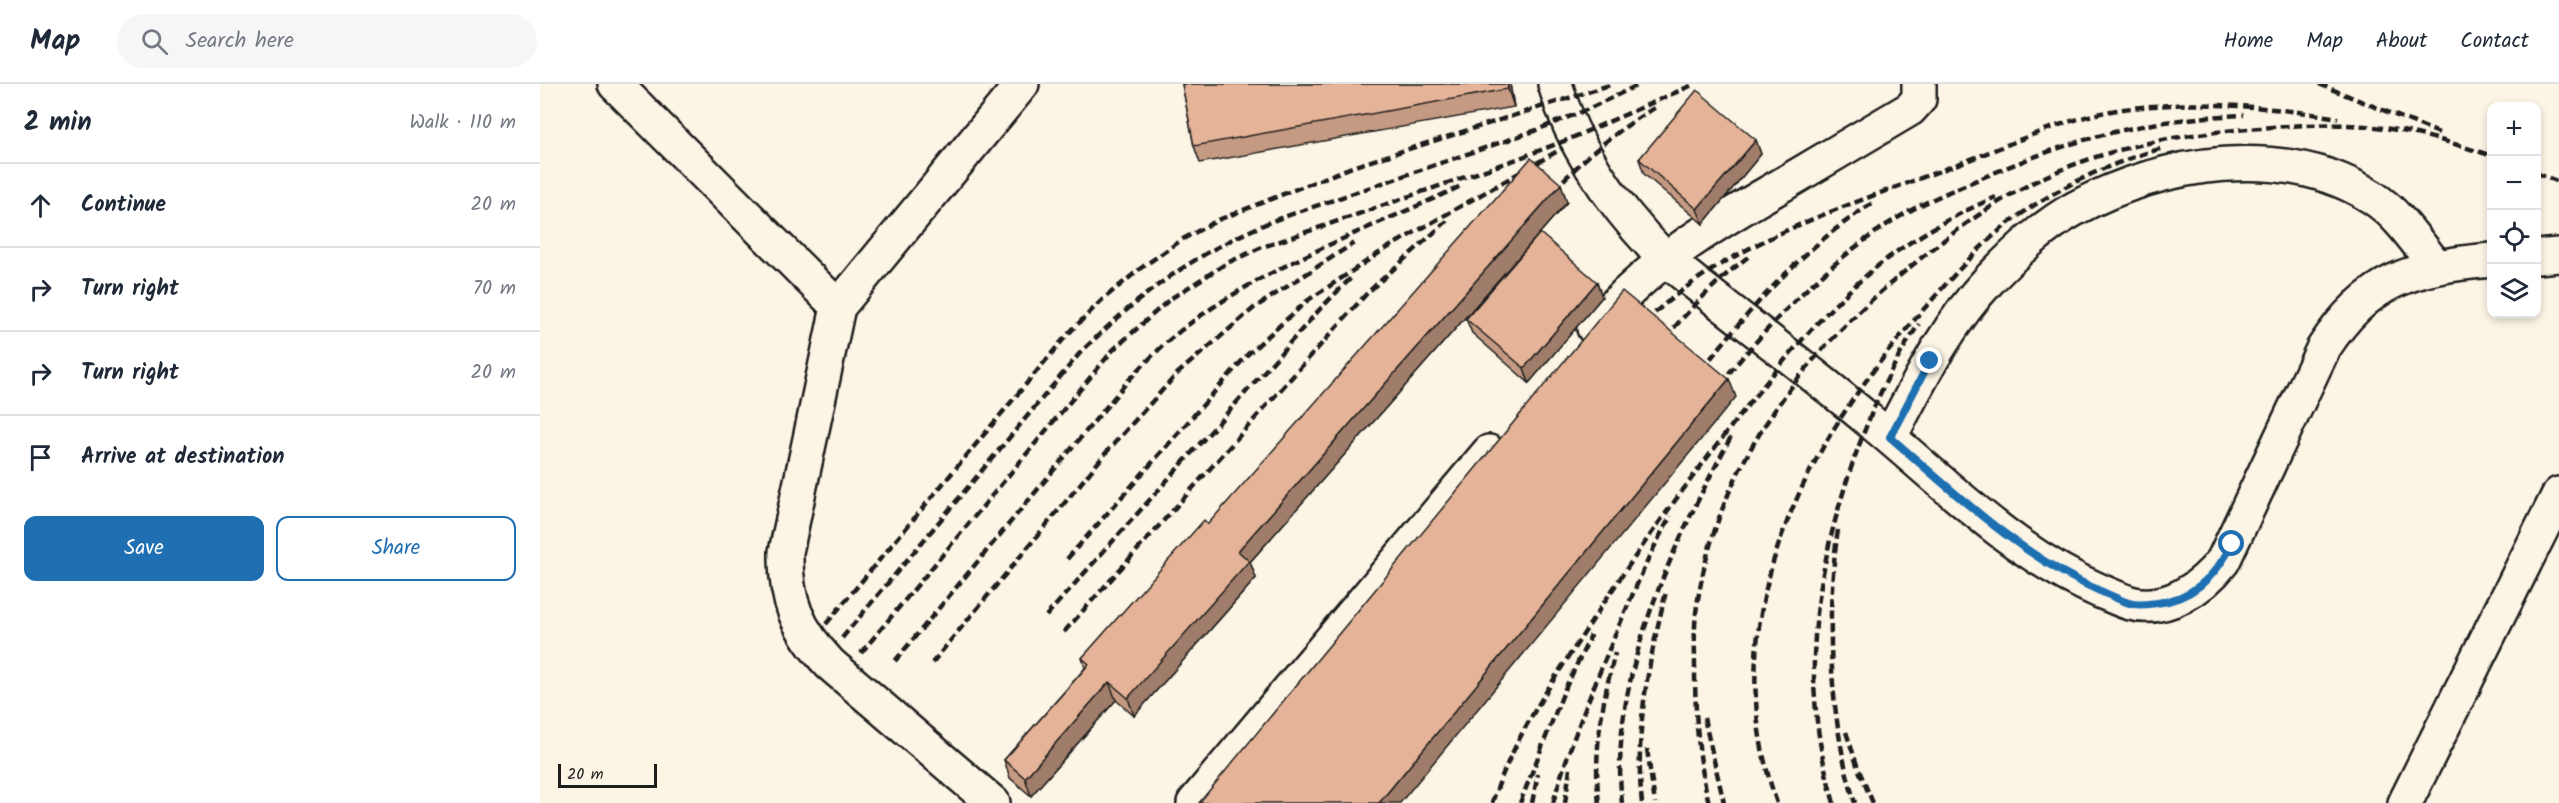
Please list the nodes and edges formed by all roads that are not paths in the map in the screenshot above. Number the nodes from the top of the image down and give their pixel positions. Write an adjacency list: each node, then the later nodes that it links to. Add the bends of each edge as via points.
1 (615, 84): 10 (lane)
2 (1022, 84): 10 (lane)
3 (1555, 84): 7 (lane, via 1577,141 1606,190)
4 (1919, 84): 7 (lane, via 1919,99 1910,109 1701,232)
5 (2559, 255): 6 (lane)
6 (2541, 257)
7 (1665, 259): 11 (lane, via 1615,302); 13 (lane)
8 (2487, 261): 9 (lane)
9 (2436, 266): 13 (lane, via 2394,214 2357,189 2293,167 2224,165 2188,169 2126,186 2074,209 2043,231 1988,282 1947,333); 13 (lane, via 2414,272 2372,293 2337,328 2323,349 2223,561 2197,588 2165,602 2131,604 2052,566 1990,523)
10 (838, 308): 15 (lane, via 786,552 792,606 801,628 830,664)
11 (1577, 348)
12 (1508, 430): 16 (lane)
13 (1890, 437)
14 (2559, 494): 17 (lane)
15 (993, 803)
16 (1194, 803)
17 (2406, 803)

